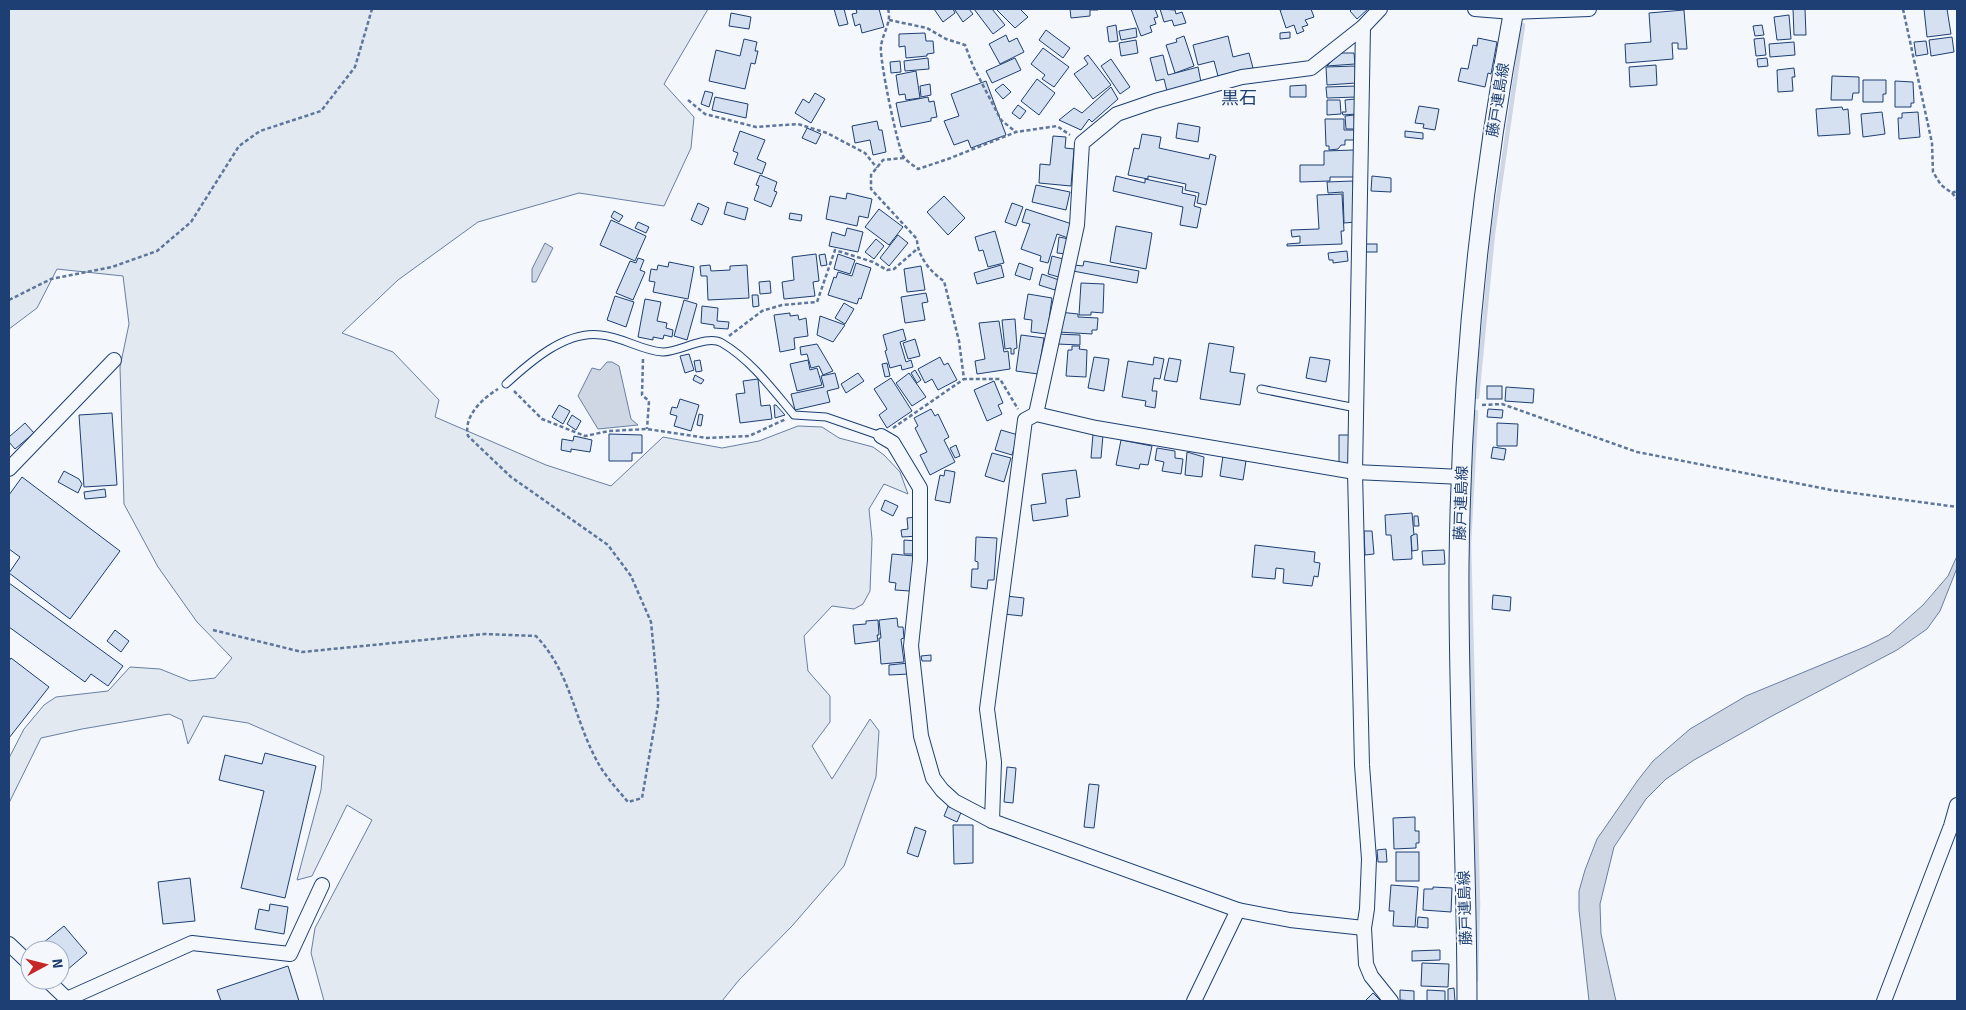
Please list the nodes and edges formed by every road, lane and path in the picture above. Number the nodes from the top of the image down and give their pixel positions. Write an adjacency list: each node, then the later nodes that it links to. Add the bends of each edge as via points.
1 (372, 9): 19 (path, via 355,67 321,111 260,131 239,146 191,222 157,251 112,267 51,279)
2 (888, 9): 8 (path)
3 (1380, 9): 9 (street)
4 (1475, 9): 7 (street)
5 (1589, 9): 7 (street)
6 (1903, 9): 16 (path, via 1932,143 1933,172 1941,185)
7 (1513, 10): 26 (main road, 藤戸連島線, via 1488,176)
8 (889, 20): 11 (path, via 927,28 964,45 1001,120); 13 (path, via 880,47 897,139)
9 (1363, 27): 12 (street, via 1311,68 1242,77 1155,101 1117,114); 27 (street)
10 (688, 100): 14 (path, via 705,114 756,127 798,124 827,133 865,153)
11 (1016, 132): 12 (path, via 1057,126); 13 (path, via 918,169)
12 (1082, 143): 29 (street, via 1077,225)
13 (904, 158): 14 (path, via 883,160)
14 (877, 168): 18 (path, via 871,175 871,190 917,238)
15 (1957, 191): 16 (path)
16 (1952, 192): 17 (path)
17 (1957, 199)
18 (917, 249): 20 (path, via 894,268 886,270 873,262 835,250 817,302 782,305 762,311); 23 (path, via 934,275 944,281 959,340)
19 (9, 300)
20 (721, 342): 21 (lane, via 703,342 665,352); 28 (lane, via 766,381)
21 (644, 348): 24 (lane, via 600,334 581,336 563,342); 30 (path, via 642,395 649,401)
22 (114, 360): 32 (street)
23 (964, 379): 29 (path, via 1000,379); 31 (path)
24 (506, 384): 30 (path, via 542,419 578,434 585,436); 36 (path, via 477,406 466,429 468,436 511,477 608,545 631,576 651,622 658,706 642,798 628,802 597,761 560,670 549,650 536,636 484,634 302,652)
25 (1261, 389): 27 (lane)
26 (1465, 405): 34 (main road, 藤戸連島線); 35 (path, via 1502,404 1637,452 1831,490)
27 (1356, 408): 33 (street)
28 (794, 415): 30 (path, via 749,436 706,438); 31 (lane, via 826,416)
29 (1030, 417): 33 (street); 38 (street, via 986,709 994,762)
30 (647, 429)
31 (881, 436): 38 (street, via 893,443 920,488 920,560 911,646 920,736 933,778 942,790)
32 (9, 469)
33 (1355, 472): 34 (street); 41 (street, via 1361,756 1370,859)
34 (1462, 477): 48 (main road, 藤戸連島線, via 1459,567)
35 (1957, 507)
36 (213, 630)
37 (1957, 805): 49 (street)
38 (992, 821): 40 (street)
39 (322, 885): 45 (street, via 290,954 192,943)
40 (1238, 910): 41 (street, via 1290,920); 46 (street)
41 (1364, 928): 47 (street, via 1366,964)
42 (9, 944): 43 (street)
43 (20, 954)
44 (58, 990): 45 (street)
45 (68, 1000)
46 (1194, 1001)
47 (1391, 1001)
48 (1467, 1001)
49 (1884, 1001)

